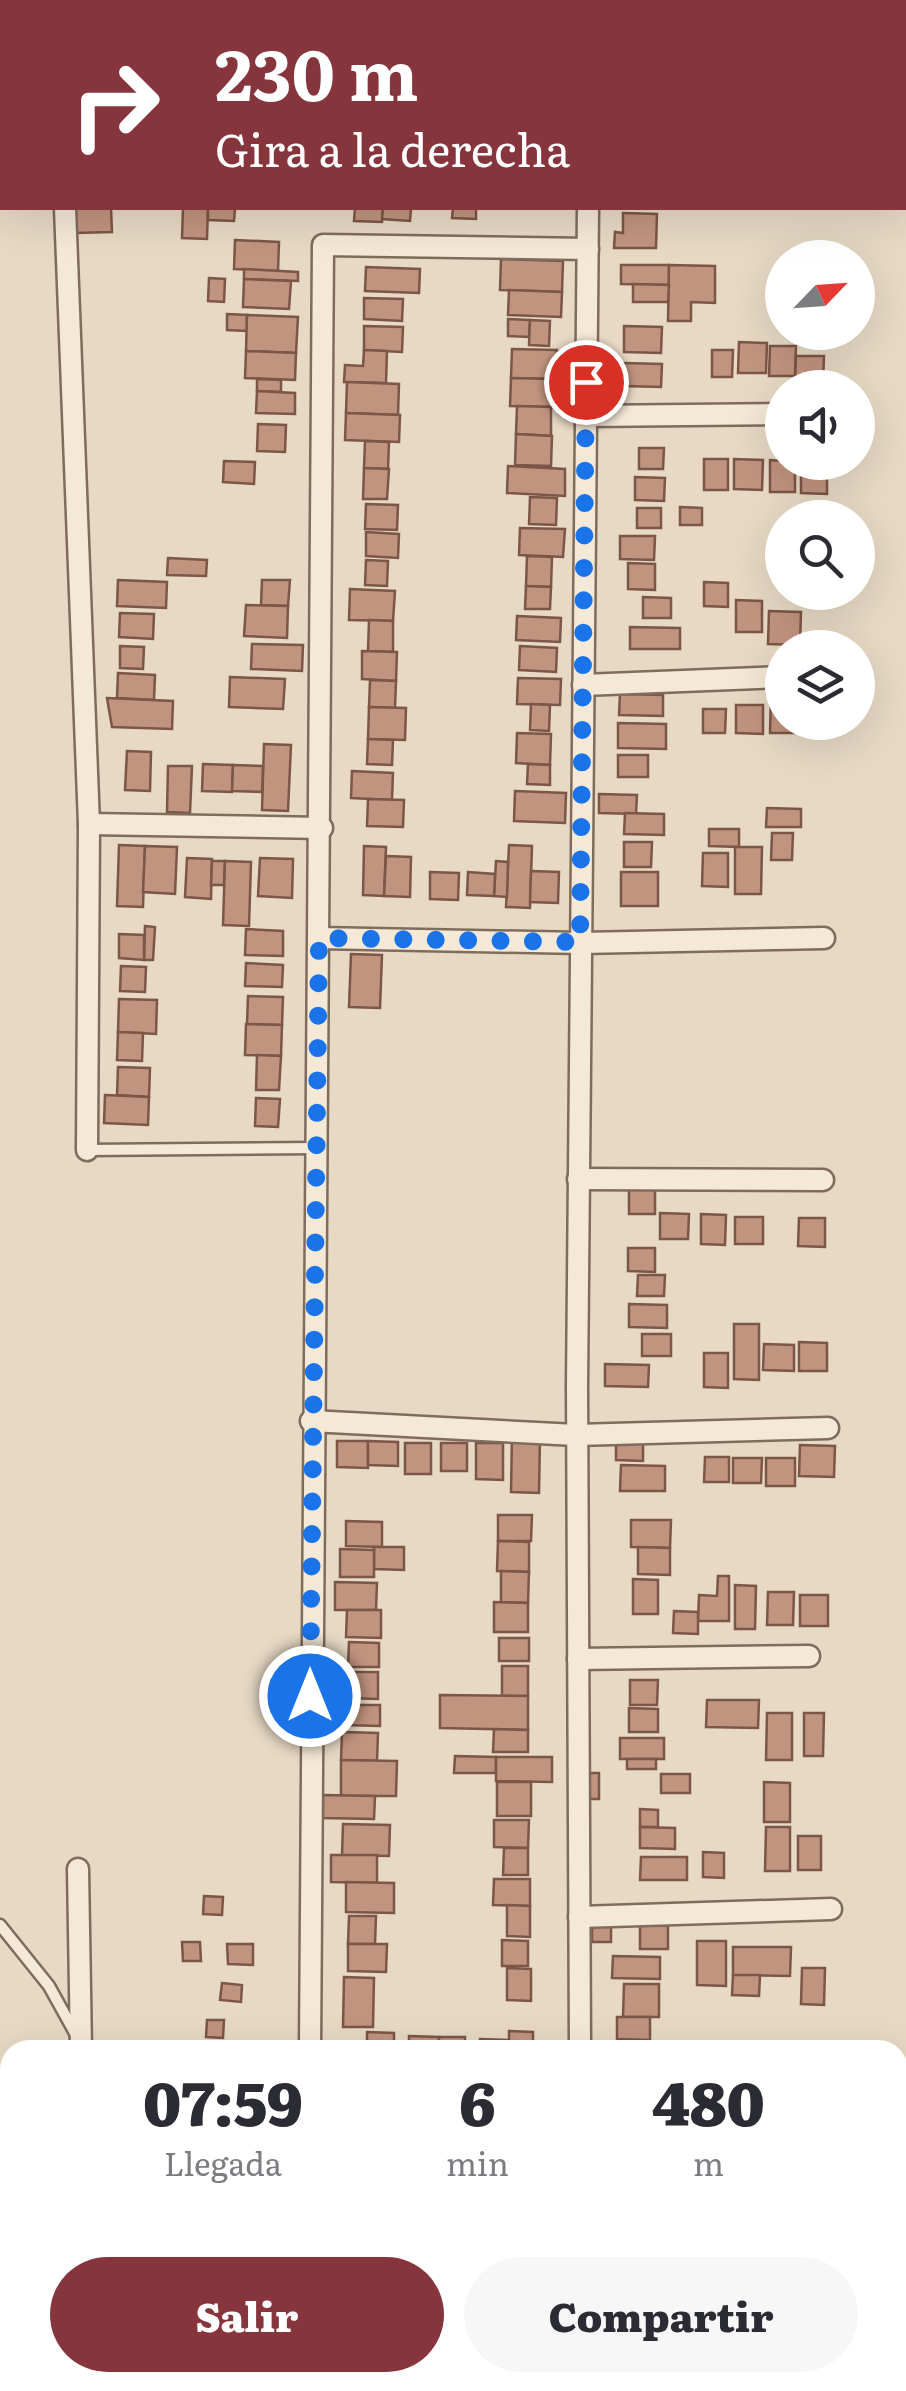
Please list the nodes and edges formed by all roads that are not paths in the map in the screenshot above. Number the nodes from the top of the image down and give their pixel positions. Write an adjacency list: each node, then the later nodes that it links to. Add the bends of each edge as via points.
1 (65, 210): 8 (street)
2 (588, 210): 3 (street)
3 (588, 249): 5 (street); 9 (street, via 323,246)
4 (765, 414): 5 (street)
5 (586, 416): 7 (street)
6 (765, 678): 7 (street)
7 (583, 685): 12 (street)
8 (89, 824): 9 (street); 14 (street)
9 (322, 828): 10 (street)
10 (319, 938): 12 (street); 13 (street)
11 (824, 938): 12 (street)
12 (580, 942): 15 (street)
13 (315, 1148): 14 (lane); 17 (street)
14 (87, 1150)
15 (578, 1180): 16 (street); 19 (street)
16 (823, 1180)
17 (311, 1421): 19 (street); 28 (street)
18 (828, 1428): 19 (street)
19 (576, 1436): 21 (street)
20 (809, 1656): 21 (street)
21 (578, 1659): 24 (street)
22 (78, 1869): 27 (street)
23 (831, 1909): 24 (street)
24 (579, 1917): 29 (street)
25 (0, 1925): 26 (lane, via 49,1986)
26 (78, 2040)
27 (81, 2040)
28 (310, 2040)
29 (580, 2040)

